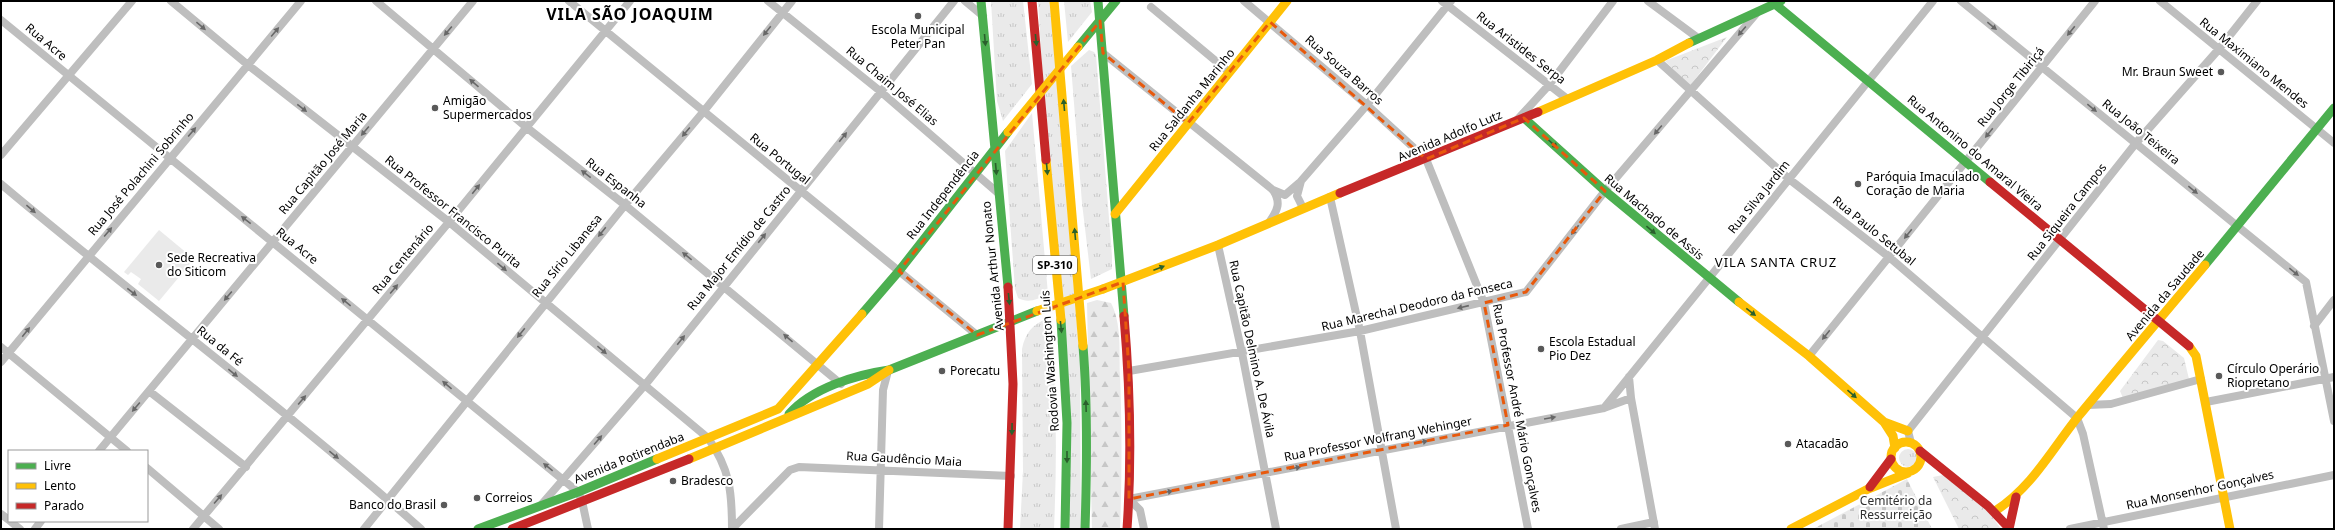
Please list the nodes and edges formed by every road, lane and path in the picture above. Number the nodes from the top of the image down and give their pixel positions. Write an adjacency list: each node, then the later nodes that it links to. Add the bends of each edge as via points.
1 (132, 1): 44 (street)
2 (171, 1): 41 (street, Rua Professor Francisco Purita, one-way to 41)
3 (301, 1): 41 (street, Rua José Polachini Sobrinho, one-way to 3)
4 (376, 1): 37 (street, Rua Espanha)
5 (472, 1): 37 (street, Rua Capitão José Maria, one-way to 37)
6 (569, 1): 35 (street, Rua Portugal)
7 (630, 1): 35 (street, Rua Centenário)
8 (768, 1): 30 (street, Rua Chaim José Elias)
9 (792, 1): 30 (street, Rua Sírio Libanesa)
10 (954, 1): 47 (street, Rua Major Emídio de Castro)
11 (965, 1): 31 (street)
12 (981, 1): 31 (main road, Avenida Arthur Nonato)
13 (1032, 1): 171 (main road, Rodovia Washington Luís / SP-310, one-way to 171, via 1063,354 1067,423)
14 (1054, 1): 172 (main road, SP-310, one-way to 14, via 1086,382)
15 (1098, 1): 33 (main road)
16 (1116, 1): 33 (main road, Rua Independência)
17 (1244, 1): 34 (street, Rua Souza Barros)
18 (1287, 1): 34 (main road, Rua Saldanha Marinho)
19 (1613, 1): 46 (street)
20 (1648, 1): 36 (street)
21 (1933, 1): 45 (street, Rua Silva Jardim)
22 (1962, 1): 42 (street, Rua João Teixeira, one-way to 42)
23 (2096, 1): 42 (street, Rua Jorge Tibiriçá, one-way to 42)
24 (2160, 1): 38 (street, Rua Maximiano Mendes)
25 (2257, 1): 38 (street, Rua Siqueira Campos)
26 (1447, 2): 46 (street, Rua Aristides Serpa); 50 (street)
27 (1775, 2): 29 (main road, Avenida Adolfo Lutz); 45 (main road, Rua Antonino do Amaral Vieira)
28 (1151, 7): 43 (street)
29 (1760, 10): 36 (main road, Avenida Adolfo Lutz); 48 (street, Rua Marechal Deodoro da Fonseca, one-way to 48)
30 (782, 13): 47 (street, Rua Chaim José Elias); 52 (street, Rua Sírio Libanesa, one-way to 52)
31 (983, 16): 60 (main road, Avenida Arthur Nonato, one-way to 60)
32 (1, 20): 44 (street, Rua Acre)
33 (1100, 21): 39 (main road); 60 (main road, Rua Independência, bridge)
34 (1270, 22): 43 (main road, Rua Saldanha Marinho); 50 (street, Rua Souza Barros)
35 (605, 30): 52 (street, Rua Portugal); 55 (street, Rua Centenário)
36 (1698, 38): 40 (main road, Avenida Adolfo Lutz)
37 (433, 48): 55 (street, Rua Espanha, one-way to 37); 59 (street, Rua Capitão José Maria, one-way to 59)
38 (2219, 49): 56 (street, Rua Maximiano Mendes); 57 (street, Rua Siqueira Campos)
39 (1103, 53): 54 (street); 76 (main road)
40 (1657, 60): 48 (street, Rua Paulo Setubal); 49 (main road, Avenida Adolfo Lutz)
41 (248, 65): 59 (street, Rua Professor Francisco Purita, one-way to 59); 63 (street, Rua José Polachini Sobrinho, one-way to 41)
42 (2042, 67): 57 (street, Rua João Teixeira, one-way to 57); 64 (street, Rua Jorge Tibiriçá, one-way to 64)
43 (1229, 72): 54 (main road, Rua Saldanha Marinho)
44 (68, 77): 61 (street); 63 (street, Rua Acre)
45 (1869, 80): 64 (main road, Rua Antonino do Amaral Vieira); 66 (street, Rua Silva Jardim)
46 (1549, 85): 49 (street, Rua Aristides Serpa); 53 (street)
47 (880, 91): 65 (street, Rua Chaim José Elias); 70 (street, Rua Major Emídio de Castro, one-way to 47)
48 (1691, 91): 66 (street, Rua Paulo Setubal); 71 (street, Rua Marechal Deodoro da Fonseca, one-way to 71)
49 (1566, 98): 53 (main road, Avenida Adolfo Lutz)
50 (1367, 105): 62 (street, Rua Souza Barros); 67 (street)
51 (2334, 108): 56 (main road, Avenida da Saudade)
52 (704, 111): 70 (street, Rua Portugal); 74 (street, Rua Sírio Libanesa, one-way to 74)
53 (1520, 119): 62 (main road, Avenida Adolfo Lutz); 71 (main road, Rua Machado de Assis, one-way to 71)
54 (1188, 123): 69 (street); 76 (main road, Rua Saldanha Marinho)
55 (526, 127): 74 (street, Rua Espanha, one-way to 55); 77 (street, Rua Centenário, one-way to 55)
56 (2317, 129): 58 (street, Rua Maximiano Mendes); 79 (main road, Avenida da Saudade)
57 (2136, 143): 79 (street, Rua João Teixeira, one-way to 79); 80 (street, Rua Siqueira Campos)
58 (2334, 143)
59 (352, 146): 77 (street, Rua Professor Francisco Purita); 81 (street, Rua Capitão José Maria)
60 (994, 150): 65 (main road, Rua Independência); 72 (main road, Avenida Arthur Nonato, one-way to 72)
61 (1, 155)
62 (1426, 159): 73 (main road, Avenida Adolfo Lutz); 91 (street, Rua Professor André Mário Gonçalves)
63 (169, 160): 81 (street, Rua Acre, one-way to 63); 83 (street, Rua José Polachini Sobrinho, one-way to 63)
64 (1966, 161): 80 (main road, Rua Antonino do Amaral Vieira); 84 (street, Rua Jorge Tibiriçá, one-way to 84)
65 (975, 172): 72 (street, Rua Chaim José Elias); 85 (main road, Rua Independência)
66 (1789, 179): 84 (street, Rua Paulo Setubal); 86 (street, Rua Silva Jardim)
67 (1301, 181): 69 (street, via 1285,195); 75 (street, via 1297,196)
68 (1, 184): 83 (street, Rua da Fé, one-way to 83)
69 (1273, 190): 78 (street, via 1279,206)
70 (800, 191): 85 (street, Rua Portugal); 88 (street, Rua Major Emídio de Castro, one-way to 70)
71 (1605, 191): 86 (main road, Rua Machado de Assis, one-way to 86); 91 (street, Rua Marechal Deodoro da Fonseca, one-way to 91, via 1526,292)
72 (998, 193): 93 (main road, Avenida Arthur Nonato, one-way to 93)
73 (1330, 197): 75 (main road, Avenida Adolfo Lutz); 96 (street)
74 (625, 204): 88 (street, Rua Espanha, one-way to 74); 90 (street, Rua Sírio Libanesa, one-way to 90)
75 (1303, 208): 78 (main road, Avenida Adolfo Lutz)
76 (1115, 214): 87 (main road)
77 (449, 222): 90 (street, Rua Professor Francisco Purita, one-way to 90); 92 (street, Rua Centenário, one-way to 77)
78 (1269, 222): 82 (main road, Avenida Adolfo Lutz)
79 (2238, 226): 94 (main road, Avenida da Saudade); 95 (street, Rua João Teixeira, one-way to 95, via 2306,282)
80 (2061, 239): 94 (main road, Rua Antonino do Amaral Vieira); 98 (street, Rua Siqueira Campos)
81 (273, 242): 92 (street, Rua Acre, one-way to 81); 99 (street, Rua Capitão José Maria, one-way to 99)
82 (1218, 246): 87 (main road, Avenida Adolfo Lutz, one-way to 82); 102 (street, Rua Capitão Delmino A. De Ávila)
83 (87, 257): 99 (street, Rua da Fé, one-way to 99); 101 (street, Rua José Polachini Sobrinho, one-way to 83)
84 (1889, 257): 98 (street, Rua Paulo Setubal); 103 (street, Rua Jorge Tibiriçá, one-way to 103)
85 (898, 271): 97 (street, Rua Portugal); 105 (main road, Rua Independência)
86 (1709, 279): 103 (main road, Rua Machado de Assis, one-way to 103); 108 (street, Rua Silva Jardim)
87 (1123, 282): 93 (main road, Avenida Potirendaba, bridge); 107 (main road)
88 (724, 286): 105 (street, Rua Espanha, one-way to 88); 112 (street, Rua Major Emídio de Castro, one-way to 88)
89 (2334, 300): 95 (street)
90 (545, 303): 112 (street, Rua Professor Francisco Purita, one-way to 112); 115 (street, Rua Sírio Libanesa, one-way to 115)
91 (1484, 303): 96 (street, Rua Marechal Deodoro da Fonseca, one-way to 96); 125 (street, Rua Professor André Mário Gonçalves)
92 (368, 320): 115 (street, Rua Acre, one-way to 92); 120 (street, Rua Centenário, one-way to 92)
93 (1012, 321): 97 (main road, Avenida Potirendaba); 144 (main road, Avenida Arthur Nonato, one-way to 144)
94 (2160, 321): 110 (main road, Rua Antonino do Amaral Vieira, via 2192,348); 118 (main road, Avenida da Saudade)
95 (2314, 326): 109 (street)
96 (1360, 331): 102 (street, Rua Marechal Deodoro da Fonseca); 134 (street)
97 (977, 335): 106 (main road, Avenida Potirendaba)
98 (1982, 338): 122 (street, Rua Paulo Setubal); 126 (street, Rua Siqueira Campos)
99 (192, 339): 113 (street, Rua Capitão José Maria); 120 (street, Rua da Fé, one-way to 120)
100 (1, 347): 101 (street)
101 (9, 353): 104 (street, Rua José Polachini Sobrinho); 127 (street)
102 (1242, 353): 107 (street, Rua Marechal Deodoro da Fonseca); 143 (street, Rua Capitão Delmino A. De Ávila)
103 (1809, 356): 124 (main road, Rua Machado de Assis, one-way to 124)
104 (1, 362)
105 (818, 363): 111 (street, Rua Espanha); 116 (main road, Rua Independência)
106 (889, 370): 111 (main road, Avenida Potirendaba); 121 (main road, Avenida Potirendaba, via 868,384); 140 (street, via 883,390)
107 (1129, 371): 152 (main road)
108 (1629, 377): 114 (street); 119 (street, Rua Silva Jardim)
109 (2330, 378): 117 (street); 123 (street)
110 (2201, 379): 117 (main road, Rua Antonino do Amaral Vieira); 118 (street, via 2111,404)
111 (841, 384): 121 (main road, Avenida Potirendaba, via 808,397 794,407)
112 (645, 385): 128 (street, Rua Professor Francisco Purita); 146 (street, Rua Major Emídio de Castro, one-way to 112)
113 (149, 391): 127 (street, Rua Capitão José Maria, one-way to 127); 138 (street)
114 (1631, 398): 119 (street, Rua Professor Wolfrang Wehinger); 158 (street)
115 (466, 402): 146 (street, Rua Acre, one-way to 115); 151 (street, Rua Sírio Libanesa)
116 (786, 402): 128 (main road, Avenida Potirendaba, via 778,409)
117 (2206, 402): 150 (main road, Rua Antonino do Amaral Vieira)
118 (2088, 405): 122 (main road, Avenida da Saudade)
119 (1604, 408): 125 (street, Rua Professor Wolfrang Wehinger, one-way to 119)
120 (288, 417): 138 (street, Rua Centenário); 151 (street, Rua da Fé, one-way to 151)
121 (788, 417): 130 (main road, Avenida Potirendaba)
122 (2077, 418): 149 (main road, Avenida da Saudade); 159 (street, via 2083,434)
123 (2334, 421)
124 (1884, 422): 126 (main road, Rua Machado de Assis); 131 (main road, Rua Machado de Assis, via 1893,436)
125 (1508, 425): 134 (street, Rua Professor Wolfrang Wehinger, one-way to 125); 177 (street, Rua Professor André Mário Gonçalves)
126 (1908, 430): 129 (street)
127 (111, 437): 132 (street, Rua Capitão José Maria); 133 (street)
128 (708, 438): 130 (street, Rua Professor Francisco Purita); 148 (main road, Avenida Potirendaba)
129 (1911, 443): 131 (main road, via 1904,442); 135 (main road)
130 (715, 448): 153 (main road, Avenida Potirendaba); 168 (street, Rua Professor Francisco Purita, via 727,472)
131 (1895, 448): 136 (main road)
132 (100, 450)
133 (126, 450)
134 (1380, 451): 143 (street, Rua Professor Wolfrang Wehinger, one-way to 134); 176 (street)
135 (1920, 451): 137 (main road); 142 (main road, via 1933,458)
136 (1891, 459): 141 (main road, via 1899,470); 147 (main road, via 1881,476)
137 (1919, 466): 141 (main road); 142 (main road)
138 (246, 467): 156 (street, Rua Centenário, one-way to 138)
139 (148, 469): 156 (street)
140 (880, 470): 144 (street, Rua Gaudêncio Maia); 168 (street, Rua Gaudêncio Maia, via 790,470); 169 (street)
141 (1908, 472): 147 (main road)
142 (1946, 472): 155 (main road)
143 (1265, 474): 152 (street, Rua Professor Wolfrang Wehinger, one-way to 143); 175 (street, Rua Capitão Delmino A. De Ávila)
144 (1011, 476): 170 (main road, Avenida Arthur Nonato)
145 (2334, 476): 150 (street, Rua Monsenhor Gonçalves)
146 (563, 480): 148 (street, Rua Acre); 154 (street, Rua Major Emídio de Castro)
147 (1868, 489): 179 (main road)
148 (578, 492): 153 (street); 154 (main road, Avenida Potirendaba)
149 (2016, 497): 155 (main road, Avenida da Saudade); 180 (main road, Avenida da Saudade)
150 (2224, 497): 159 (street, Rua Monsenhor Gonçalves); 182 (main road, Rua Antonino do Amaral Vieira)
151 (387, 499): 163 (street, Rua Sírio Libanesa); 164 (street, Rua da Fé)
152 (1129, 499): 173 (main road); 174 (street, via 1140,510)
153 (582, 501): 166 (main road, Avenida Potirendaba); 167 (street)
154 (540, 506): 165 (main road, Avenida Potirendaba)
155 (1995, 511): 180 (main road)
156 (203, 516): 161 (street, Rua Centenário); 162 (street)
157 (10, 522): 160 (street)
158 (1655, 525): 178 (street)
159 (2103, 526): 181 (street, Rua Monsenhor Gonçalves)
160 (20, 529)
161 (193, 529)
162 (219, 529)
163 (364, 529)
164 (421, 529)
165 (478, 529)
166 (512, 529)
167 (588, 529)
168 (732, 529)
169 (879, 529)
170 (1008, 529)
171 (1065, 529)
172 (1085, 529)
173 (1127, 529)
174 (1144, 529)
175 (1276, 529)
176 (1396, 529)
177 (1528, 529)
178 (1621, 529)
179 (1791, 529)
180 (2009, 529)
181 (2070, 529)
182 (2230, 529)

